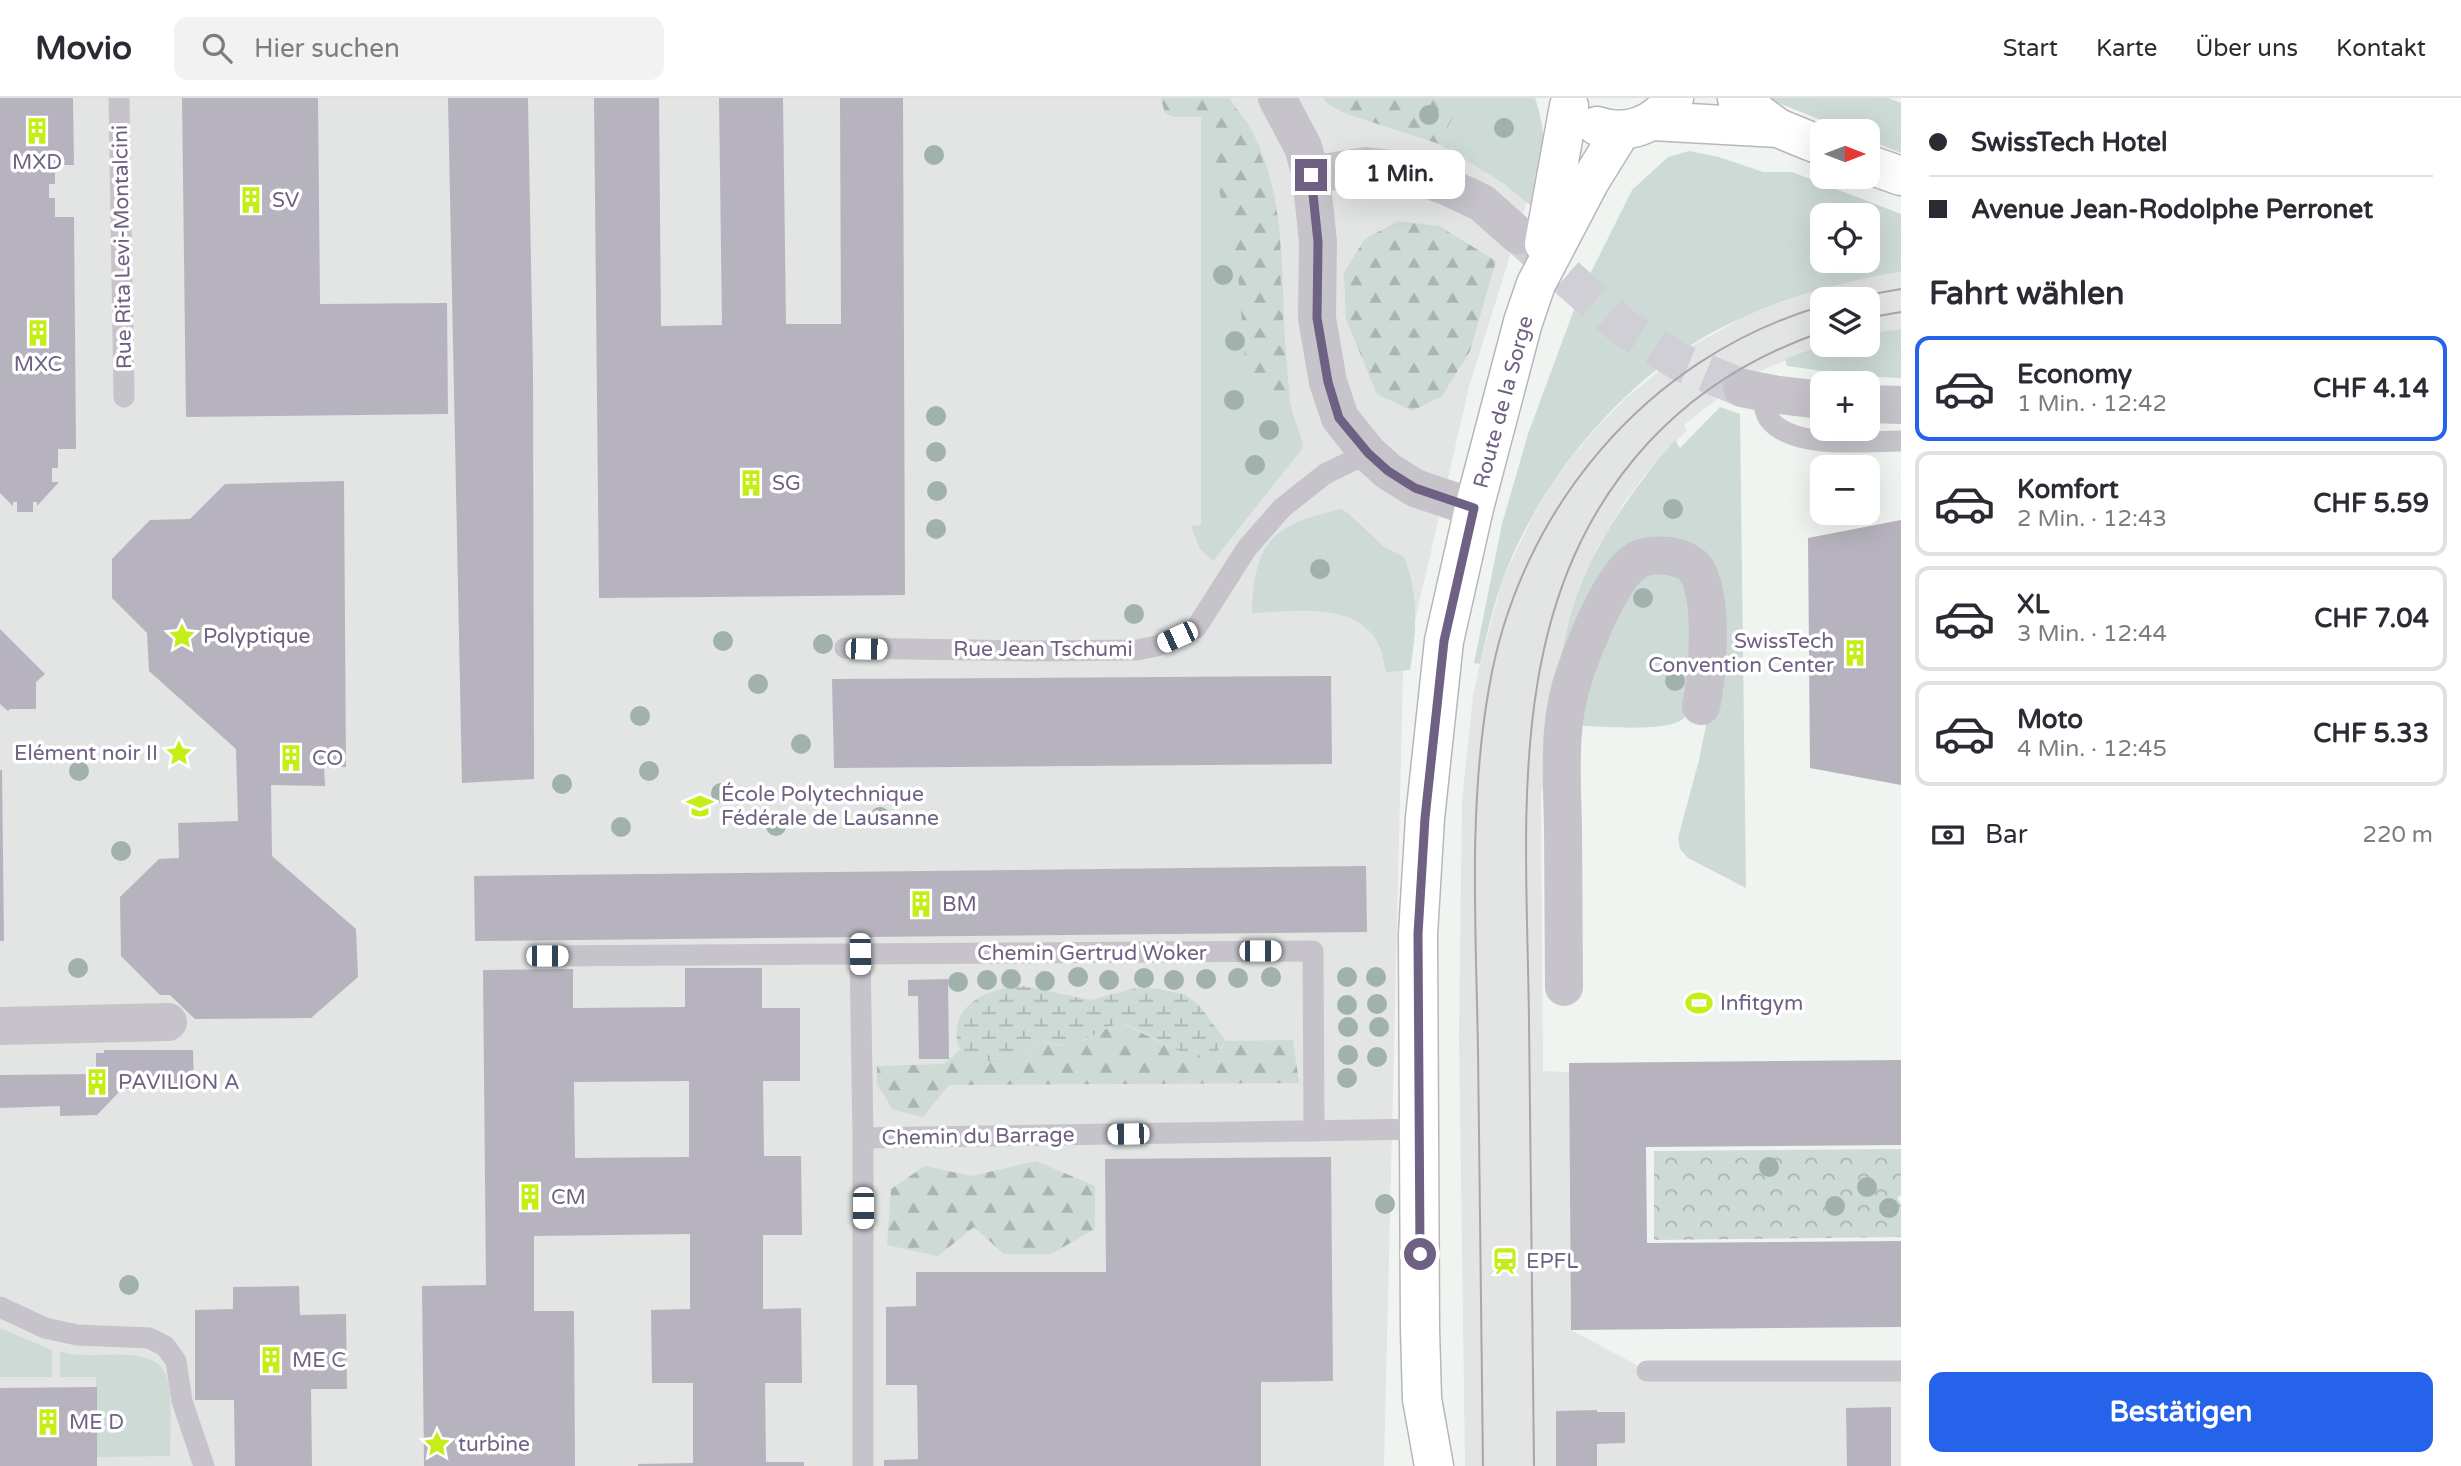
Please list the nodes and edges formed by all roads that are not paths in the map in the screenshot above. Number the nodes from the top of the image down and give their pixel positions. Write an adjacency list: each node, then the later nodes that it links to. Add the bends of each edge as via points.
1 (119, 98): 14 (lane, Rue Rita Levi-Montalcini)
2 (1277, 98): 9 (street, via 1303,147)
3 (1737, 98): 6 (street)
4 (1567, 102): 5 (street, via 1592,125); 12 (street, Route de la Sorge)
5 (1649, 117): 6 (street); 12 (street, Route de la Sorge, via 1590,181)
6 (1778, 128): 7 (street)
7 (1810, 141)
8 (1880, 169): 10 (street)
9 (1311, 175): 11 (street, via 1366,166 1400,170 1482,203); 19 (street, via 1322,355 1339,418)
10 (1901, 176)
11 (1518, 235)
12 (1536, 284): 20 (street, Route de la Sorge)
13 (1752, 390): 15 (street); 18 (lane, via 1771,421 1795,435 1828,441)
14 (124, 397)
15 (1810, 398)
16 (1880, 404): 17 (street)
17 (1901, 405)
18 (1901, 441)
19 (1368, 453): 20 (street, via 1415,488); 21 (lane, Rue Jean Tschumi, via 1325,474 1282,508 1247,548 1196,628 1157,646 1026,651)
20 (1474, 508): 28 (street, Route de la Sorge, via 1444,641 1425,818 1418,934)
21 (845, 648)
22 (1701, 706): 25 (street, via 1708,645 1698,574 1681,559 1665,556 1633,562 1605,603 1574,673 1562,724)
23 (860, 954): 24 (lane, Chemin Gertrud Woker); 29 (lane, Chemin Gertrud Woker, via 1313,951); 30 (lane)
24 (547, 956)
25 (1564, 987)
26 (168, 1022): 27 (street)
27 (0, 1026)
28 (1420, 1129): 29 (lane, Chemin du Barrage); 34 (street, Route de la Sorge)
29 (1314, 1131): 30 (lane, Chemin du Barrage)
30 (863, 1138): 36 (lane, Chemin du Barrage)
31 (0, 1307): 35 (lane, via 45,1328 77,1335 149,1338 165,1346 176,1361 182,1401)
32 (1647, 1371): 33 (lane)
33 (1901, 1371)
34 (1422, 1399): 37 (street, Route de la Sorge); 38 (street, Route de la Sorge)
35 (204, 1466)
36 (863, 1466)
37 (1407, 1466)
38 (1434, 1466)

